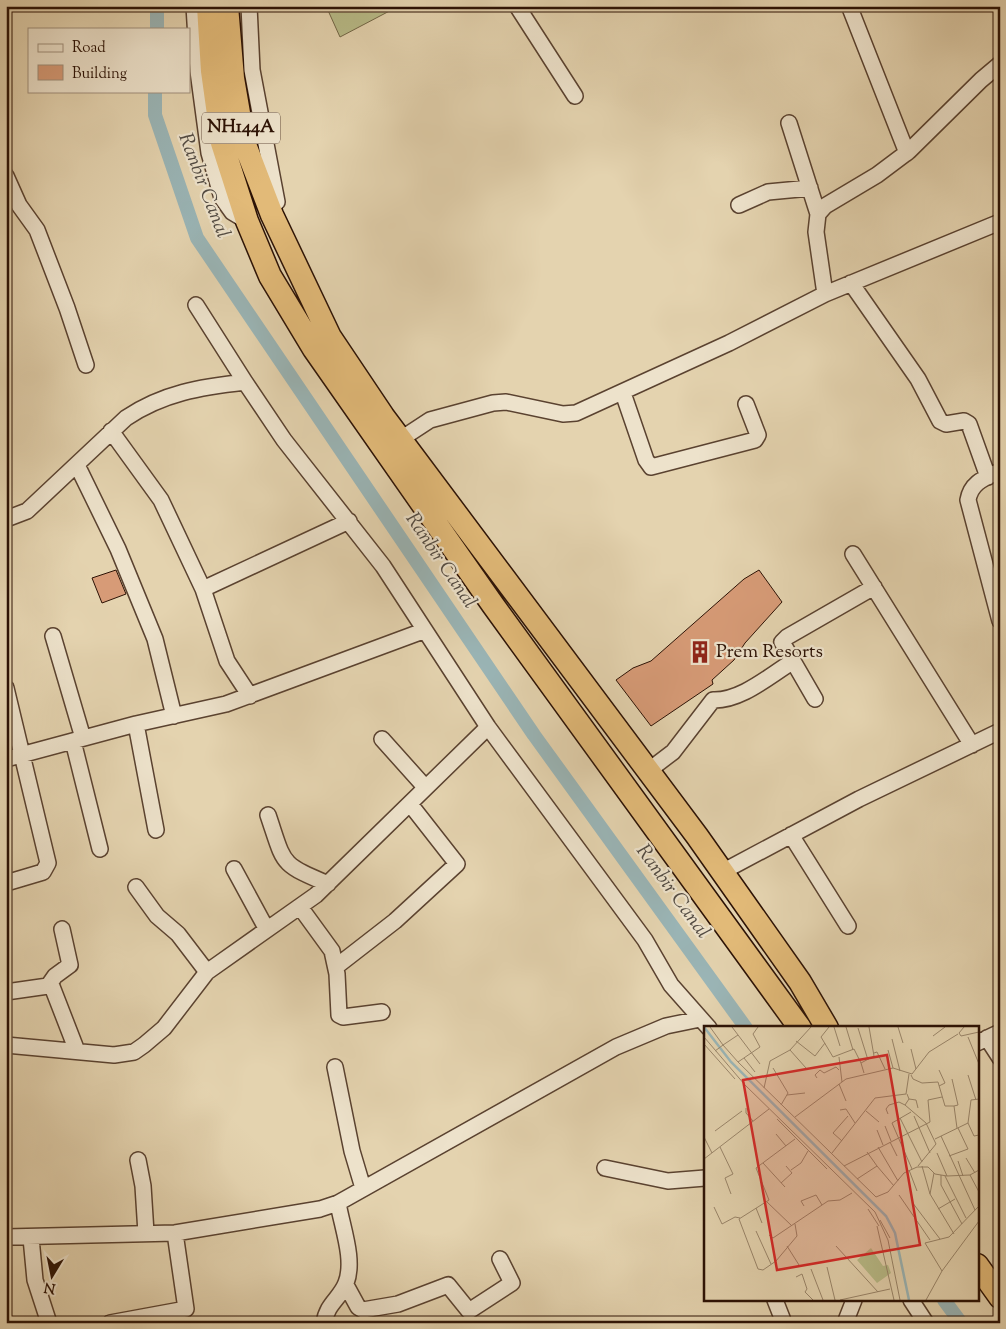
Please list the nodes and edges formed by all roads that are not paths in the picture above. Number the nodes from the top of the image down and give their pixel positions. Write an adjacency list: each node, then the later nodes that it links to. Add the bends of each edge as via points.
1 (194, 6): 15 (street, via 198,70 209,153 222,198 232,212)
2 (208, 6): 15 (highway, NH144A, via 212,71 222,143)
3 (227, 6): 17 (highway, NH144A, via 233,78 244,142 272,215)
4 (250, 6): 17 (street, via 252,70 271,182)
5 (517, 6): 8 (street)
6 (850, 8): 10 (street)
7 (1000, 64): 10 (street)
8 (575, 96)
9 (789, 123): 12 (street)
10 (907, 153): 14 (street, via 825,206)
11 (6, 176): 21 (street, via 19,204 37,230)
12 (810, 188): 13 (street, via 768,192); 14 (street)
13 (739, 205)
14 (818, 214): 19 (street, via 816,232)
15 (247, 221): 72 (highway, NH144A, via 270,276 314,349 499,613)
16 (1000, 222): 18 (street)
17 (286, 241): 26 (highway, via 330,337)
18 (851, 283): 19 (street); 28 (street, via 918,380 940,421 969,424)
19 (825, 294): 23 (street)
20 (196, 305): 22 (street)
21 (86, 365)
22 (245, 382): 25 (street, via 196,388 156,400); 30 (street, via 284,440)
23 (622, 393): 24 (street, via 651,467 755,440 758,435); 26 (street, via 571,414 506,402 493,403 430,420)
24 (746, 404)
25 (111, 431): 27 (street); 33 (street, via 160,500)
26 (401, 439): 50 (highway)
27 (77, 465): 29 (street, via 27,511); 41 (street, via 118,549 155,639)
28 (994, 474): 34 (street, via 972,487 968,500)
29 (6, 519)
30 (349, 521): 33 (street); 35 (street)
31 (853, 554): 32 (street)
32 (874, 587): 37 (street, via 783,640 782,645); 47 (street)
33 (203, 589): 39 (street, via 227,660)
34 (1000, 621)
35 (423, 631): 39 (street); 43 (street)
36 (53, 636): 45 (street)
37 (792, 662): 40 (street); 50 (street, via 738,695 713,700 673,752)
38 (6, 688): 48 (street)
39 (250, 696): 41 (street)
40 (815, 699)
41 (174, 716): 42 (street)
42 (136, 724): 45 (street); 54 (street)
43 (488, 727): 51 (street); 71 (street, via 645,940 671,985)
44 (1000, 731): 47 (street)
45 (78, 739): 48 (street); 56 (street)
46 (382, 740): 51 (street)
47 (972, 745): 55 (street)
48 (24, 755): 49 (street); 59 (street, via 48,863 43,872)
49 (6, 759)
50 (648, 771): 58 (highway)
51 (425, 787): 52 (street)
52 (410, 804): 60 (street); 66 (street, via 457,864 395,922)
53 (268, 816): 60 (street, via 286,864)
54 (156, 830)
55 (791, 835): 58 (street); 63 (street)
56 (100, 849)
57 (234, 869): 64 (street)
58 (722, 872): 73 (highway, via 800,982)
59 (6, 883)
60 (328, 884): 62 (street)
61 (136, 887): 67 (street)
62 (300, 907): 64 (street); 66 (street, via 332,952)
63 (848, 926)
64 (266, 928): 67 (street)
65 (62, 929): 68 (street, via 70,965 54,976)
66 (336, 966): 70 (street, via 339,1015)
67 (207, 972): 76 (street, via 164,1028 134,1052 114,1055)
68 (50, 984): 69 (street); 76 (street)
69 (6, 992)
70 (382, 1012)
71 (705, 1023): 82 (street, via 666,1026 616,1047)
72 (799, 1026)
73 (826, 1026)
74 (988, 1038): 77 (street)
75 (6, 1045): 76 (street)
76 (77, 1051)
77 (1000, 1058)
78 (335, 1067): 82 (street, via 350,1143)
79 (138, 1160): 84 (street)
80 (604, 1168): 81 (street, via 668,1181)
81 (704, 1178)
82 (363, 1188): 83 (street)
83 (338, 1203): 85 (street, via 304,1213); 90 (street, via 348,1263)
84 (146, 1233): 85 (street); 87 (street)
85 (175, 1233): 95 (street)
86 (6, 1237): 87 (street)
87 (31, 1238): 97 (street, via 35,1280)
88 (500, 1259): 90 (street, via 512,1283 470,1311 448,1285 398,1304 363,1310 358,1307)
89 (978, 1266): 91 (highway)
90 (346, 1284): 99 (street, via 328,1308)
91 (999, 1296)
92 (776, 1302): 100 (street)
93 (853, 1302): 101 (street)
94 (912, 1302): 102 (street)
95 (188, 1316): 96 (street)
96 (135, 1320): 98 (street)
97 (49, 1323)
98 (110, 1323)
99 (324, 1323)
100 (784, 1323)
101 (845, 1323)
102 (926, 1323)

